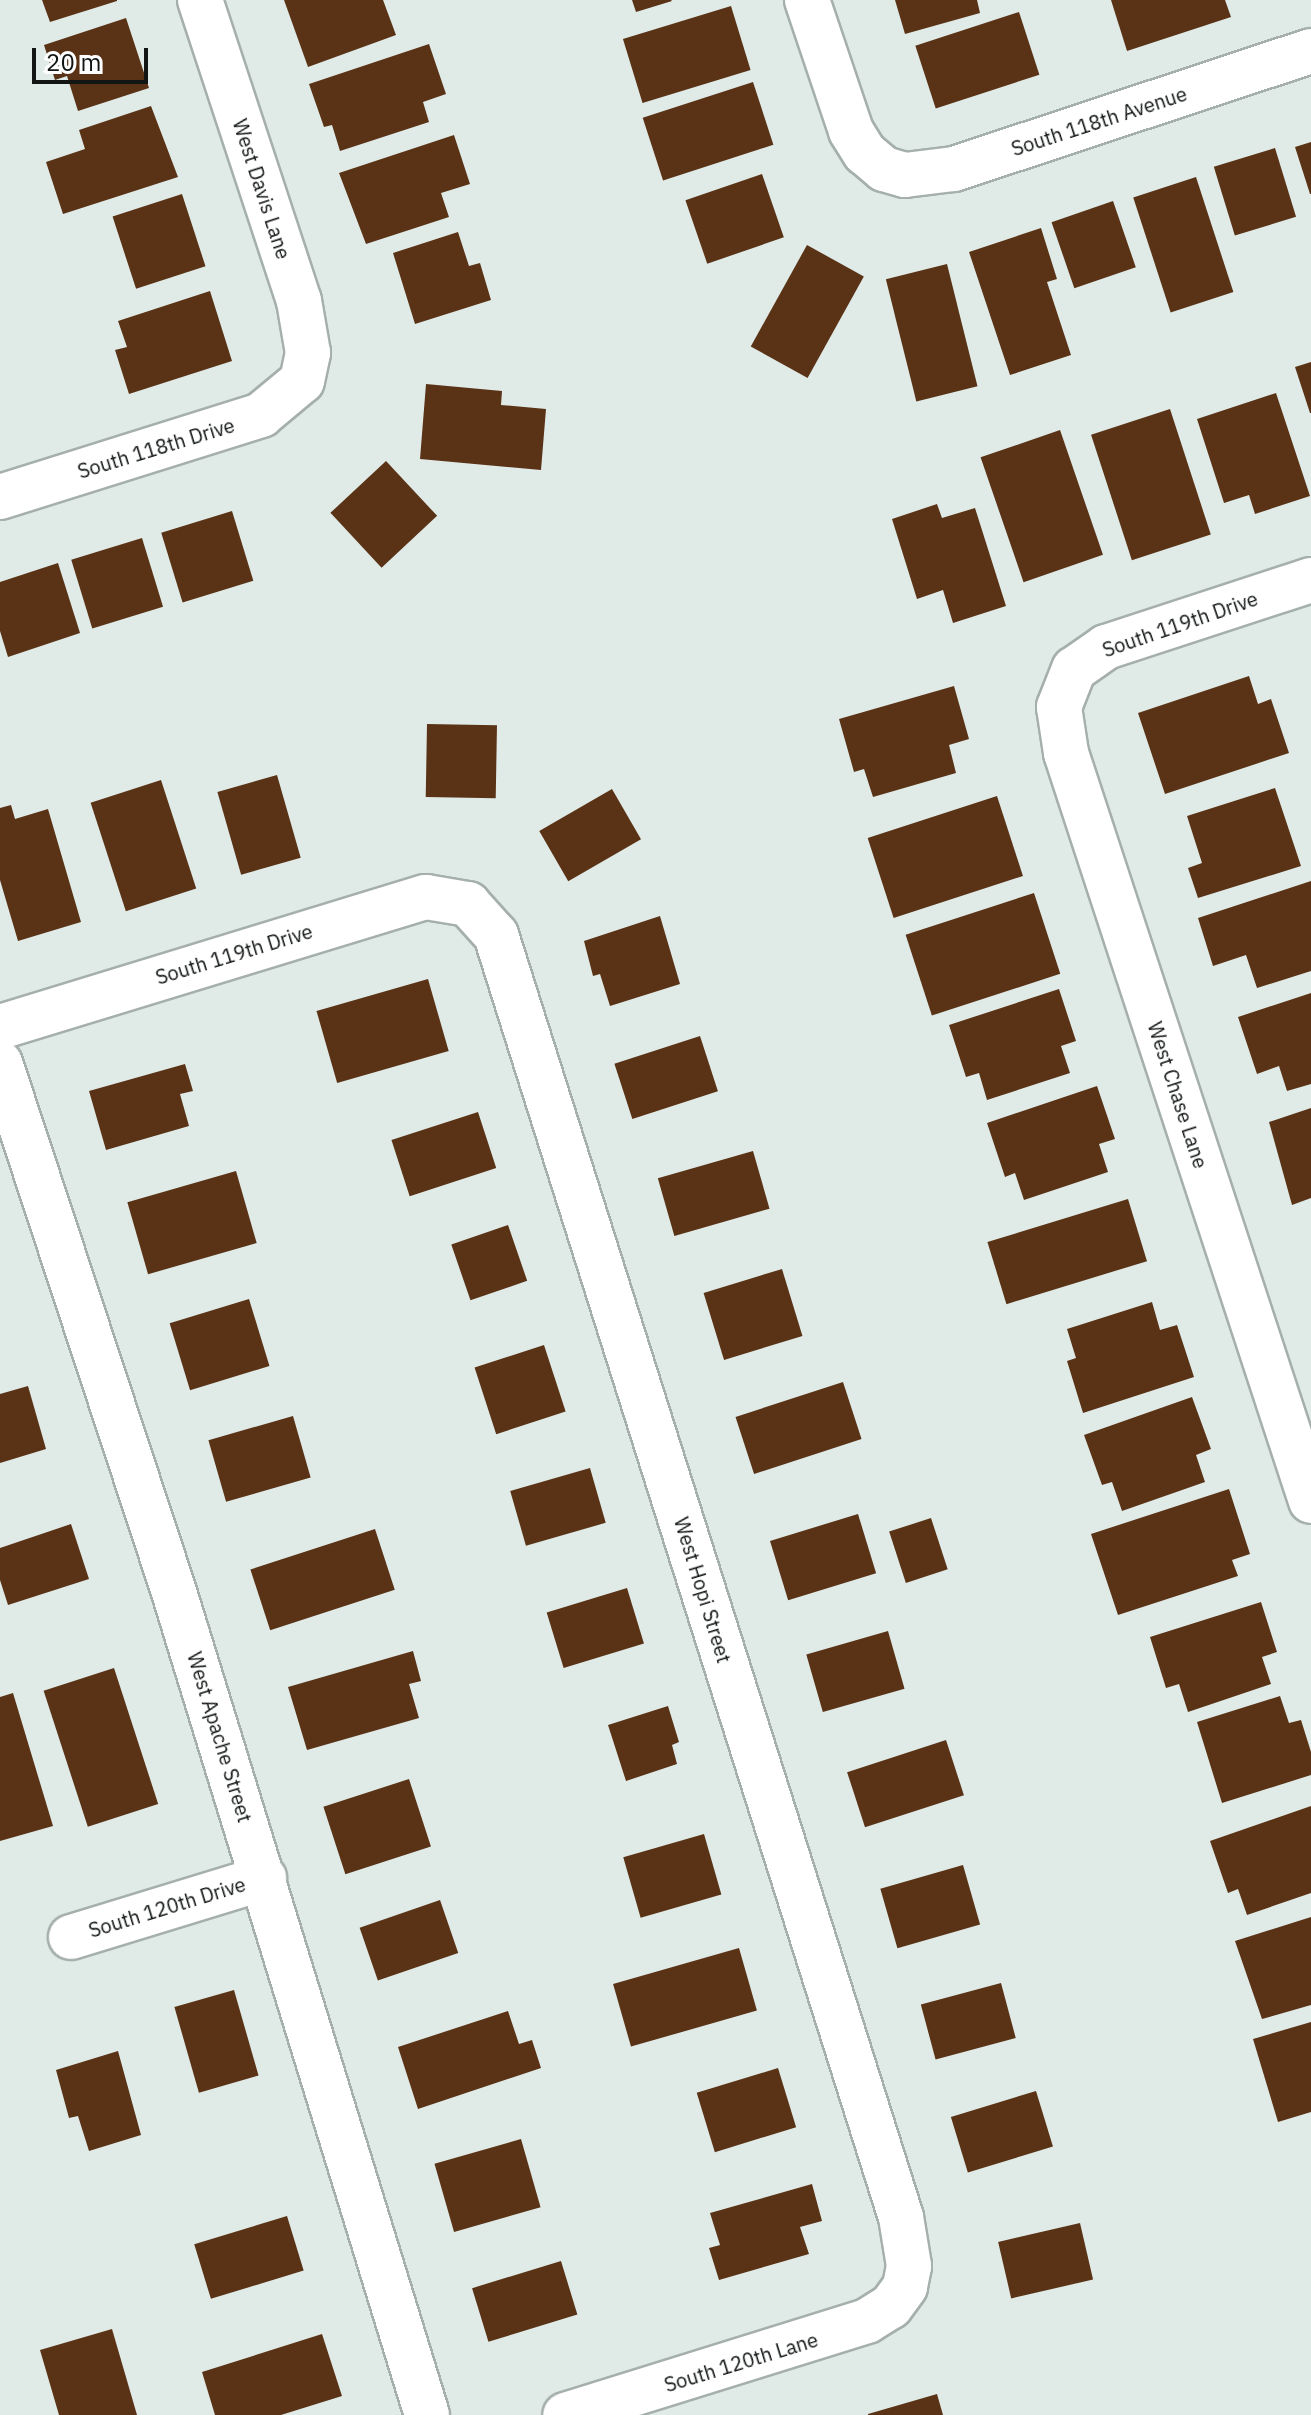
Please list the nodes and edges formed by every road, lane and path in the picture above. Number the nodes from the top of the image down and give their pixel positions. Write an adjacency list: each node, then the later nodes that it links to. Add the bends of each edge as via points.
1 (200, 0): 4 (street, West Davis Lane, via 299,301 308,353)
2 (807, 0): 3 (street, South 118th Avenue, via 851,131 884,169 905,175 954,169)
3 (1311, 51)
4 (302, 381): 5 (street, South 118th Drive, via 261,415)
5 (0, 497)
6 (1311, 580): 7 (street, South 119th Drive, via 1106,647 1074,669)
7 (1064, 687): 11 (street, West Chase Lane, via 1059,707 1066,753)
8 (468, 904): 9 (street, South 119th Drive, via 446,897 408,900); 14 (street, West Hopi Street, via 484,918 503,955 901,2217 909,2266)
9 (0, 1027)
10 (0, 1063): 12 (street, West Apache Street)
11 (1311, 1501)
12 (264, 1878): 13 (street, South 120th Drive); 15 (street, West Apache Street)
13 (71, 1937)
14 (905, 2287): 16 (street, South 120th Lane, via 891,2306 841,2331)
15 (427, 2415)
16 (565, 2415)

